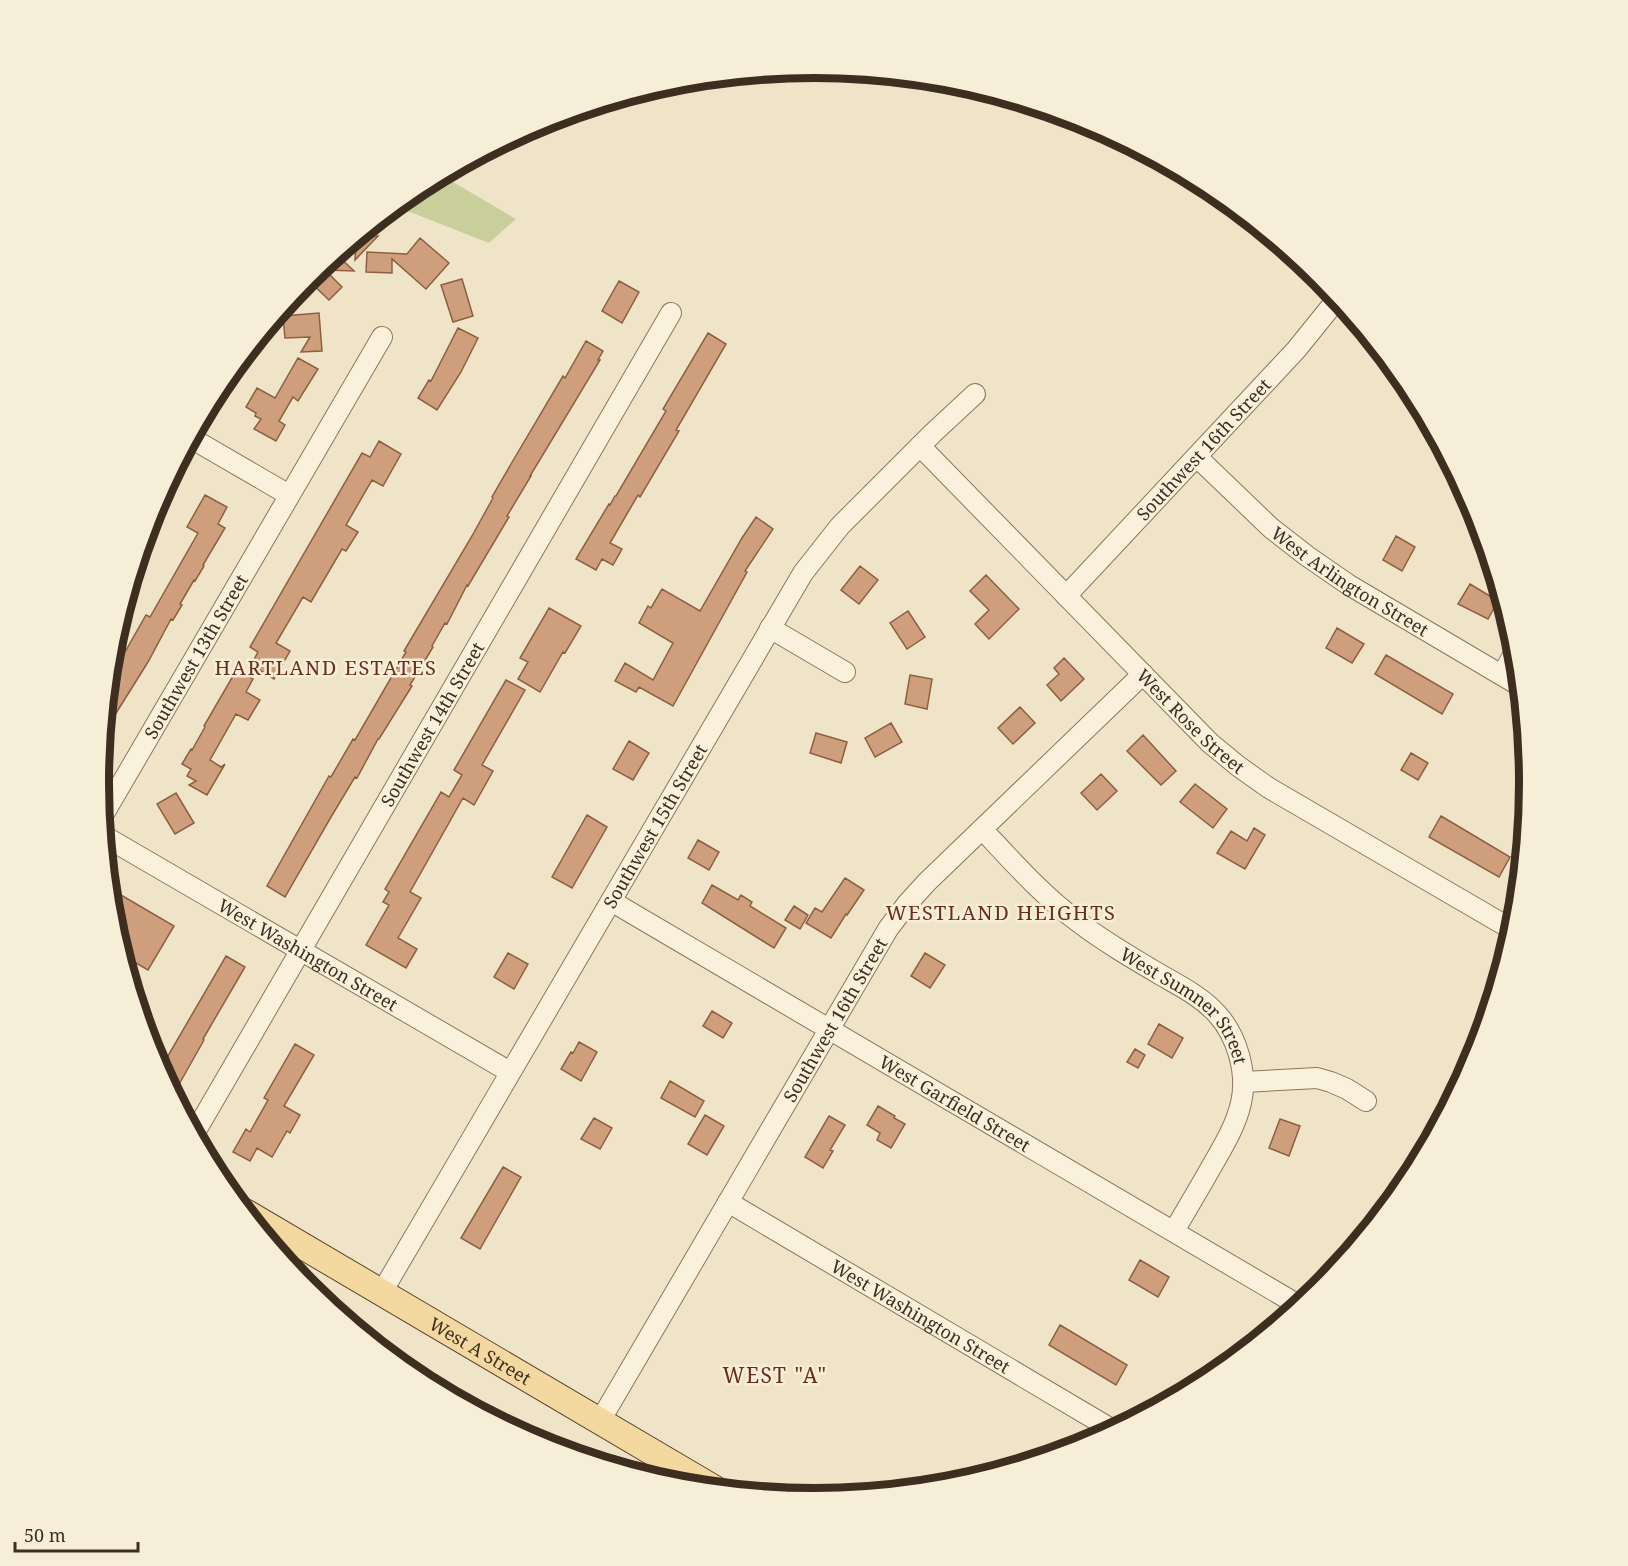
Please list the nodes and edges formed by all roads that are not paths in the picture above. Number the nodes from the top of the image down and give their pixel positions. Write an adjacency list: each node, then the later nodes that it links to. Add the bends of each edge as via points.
1 (1332, 305): 7 (street, Southwest 16th Street)
2 (671, 314): 21 (street, Southwest 14th Street)
3 (382, 337): 8 (street, Southwest 13th Street)
4 (975, 394): 6 (street, Southwest 15th Street)
5 (197, 442): 8 (street)
6 (920, 446): 9 (street, West Rose Street); 10 (street, Southwest 15th Street, via 827,541)
7 (1197, 457): 9 (street, Southwest 16th Street); 14 (street, West Arlington Street, via 1271,528 1307,556)
8 (289, 495): 16 (street, Southwest 13th Street)
9 (1066, 596): 13 (street, West Rose Street)
10 (770, 628): 12 (street); 19 (street, Southwest 15th Street)
11 (1508, 664): 14 (street)
12 (844, 672)
13 (1143, 674): 17 (street, Southwest 16th Street); 20 (street, West Rose Street, via 1210,743 1269,788)
14 (1502, 675): 15 (street, West Arlington Street)
15 (1511, 681)
16 (110, 803)
17 (982, 829): 22 (street, Southwest 16th Street, via 907,904); 24 (street, West Sumner Street, via 1075,920 1194,994 1217,1013 1230,1032)
18 (112, 841): 21 (street, West Washington Street)
19 (611, 901): 22 (street, West Garfield Street); 23 (street, Southwest 15th Street)
20 (1504, 924)
21 (301, 951): 23 (street, West Washington Street); 26 (street, Southwest 14th Street)
22 (828, 1029): 27 (street, Southwest 16th Street); 29 (street, West Garfield Street)
23 (510, 1072): 30 (street, Southwest 15th Street)
24 (1244, 1082): 25 (street, via 1317,1078); 29 (street, West Sumner Street, via 1236,1122)
25 (1366, 1101)
26 (198, 1126)
27 (728, 1202): 32 (street, Southwest 16th Street); 33 (street, West Washington Street)
28 (264, 1223): 30 (main road, West A Street)
29 (1174, 1231): 31 (street, West Garfield Street)
30 (382, 1292): 32 (main road, West A Street)
31 (1292, 1301)
32 (600, 1421): 34 (main road, West A Street)
33 (1104, 1425)
34 (695, 1477)

